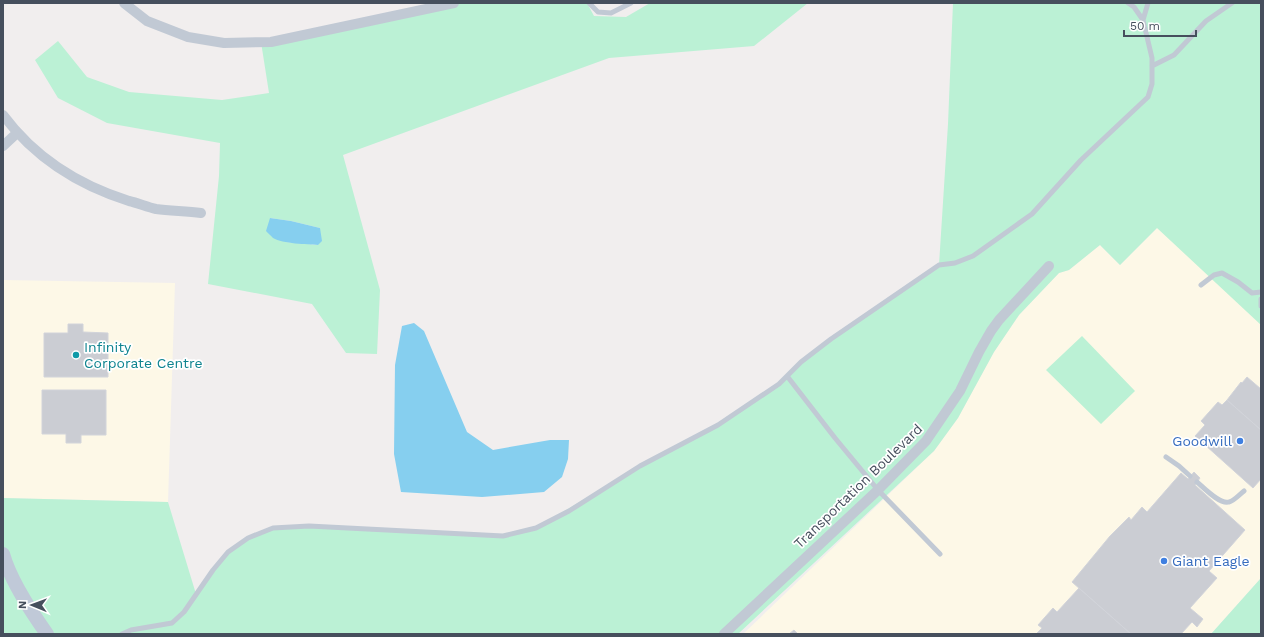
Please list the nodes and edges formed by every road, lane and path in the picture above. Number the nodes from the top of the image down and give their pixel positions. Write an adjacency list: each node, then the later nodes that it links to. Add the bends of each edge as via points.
1 (124, 3): 2 (street, via 147,21 188,37 224,43 271,42)
2 (454, 3)
3 (589, 3): 4 (lane, via 598,12 611,13)
4 (631, 3)
5 (1128, 3): 8 (lane, via 1134,6)
6 (1148, 3): 8 (lane)
7 (1232, 3): 9 (lane, via 1206,21 1174,55)
8 (1143, 20): 9 (lane)
9 (1152, 66): 19 (lane, via 1152,84 1148,97 1081,160 1032,214 972,256 939,265 831,339)
10 (3, 115): 11 (street)
11 (17, 133): 12 (street); 13 (street, via 45,159 78,180 111,195 154,208)
12 (3, 146)
13 (201, 213)
14 (1050, 266): 23 (street, Transportation Boulevard, via 991,330 960,392 926,441)
15 (1201, 285): 16 (lane, via 1214,275 1222,273 1252,293)
16 (1261, 292)
17 (1261, 299): 18 (lane)
18 (1261, 306)
19 (787, 376): 23 (lane); 28 (lane, via 718,425 640,466 569,511 536,528 503,536 309,526 273,528 248,538 228,552 184,612 172,623)
20 (1166, 457): 21 (lane)
21 (1190, 476)
22 (1197, 482): 24 (lane, via 1225,503)
23 (878, 490): 26 (lane); 29 (street, Transportation Boulevard)
24 (1244, 490)
25 (3, 554): 27 (street, via 34,615)
26 (940, 554)
27 (48, 634)
28 (122, 634)
29 (724, 634)

